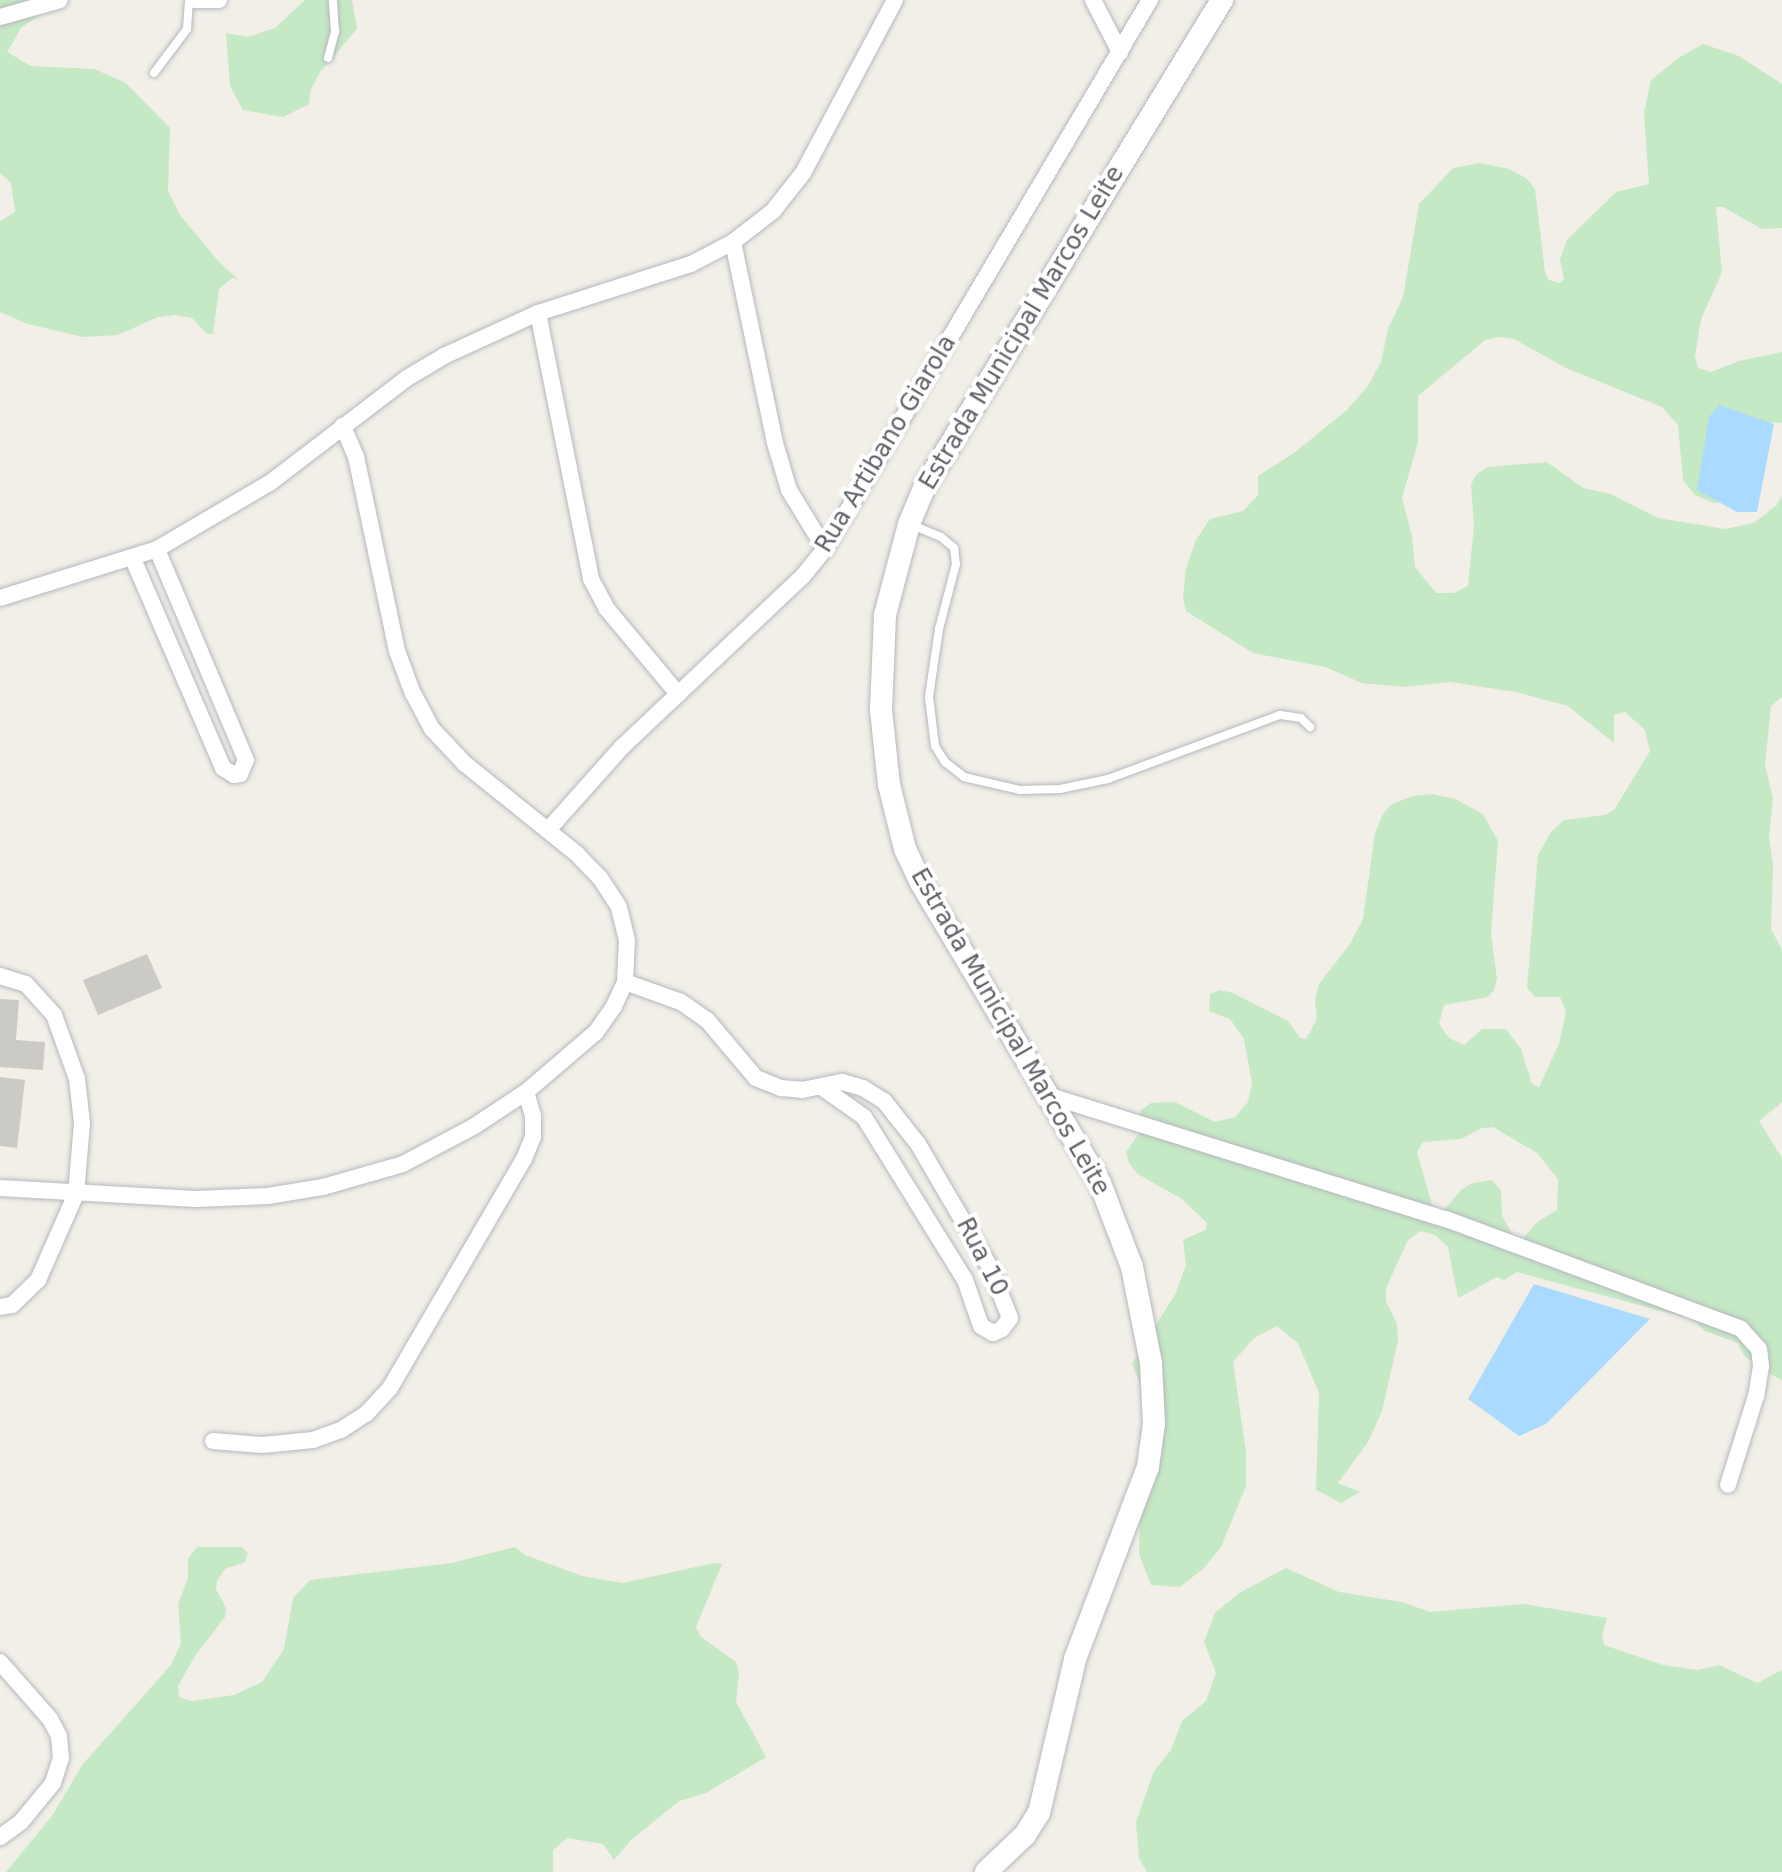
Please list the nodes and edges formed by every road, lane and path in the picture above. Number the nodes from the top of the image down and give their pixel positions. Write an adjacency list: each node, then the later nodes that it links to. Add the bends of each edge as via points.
1 (60, 0): 9 (street)
2 (192, 0): 3 (street); 12 (lane, via 187,29)
3 (219, 0)
4 (333, 0): 11 (lane, via 335,31)
5 (895, 0): 13 (street, via 803,173 773,211)
6 (1093, 0): 10 (street)
7 (1150, 0): 10 (street, Rua Artibano Giarola)
8 (1222, 0): 16 (street, Estrada Municipal Marcos Leite, via 952,436)
9 (0, 17)
10 (1120, 52): 18 (street, Rua Artibano Giarola)
11 (328, 58)
12 (154, 73)
13 (733, 242): 14 (street, via 691,264); 18 (street, via 786,478)
14 (538, 313): 15 (street, via 444,356); 21 (street, via 591,579 607,609)
15 (343, 426): 17 (street, via 271,482); 23 (street, via 356,457 397,651 413,694 432,729 465,764)
16 (909, 524): 22 (lane, via 954,548 956,564 929,697 935,746 964,777 1020,790 1060,789 1108,779 1280,715 1301,718); 28 (street, Estrada Municipal Marcos Leite, via 885,615 881,710 889,785 905,849 921,883)
17 (157, 549): 19 (street); 19 (street, via 246,760 240,774 223,768)
18 (825, 549): 21 (street, Rua Artibano Giarola)
19 (133, 559): 20 (street)
20 (0, 598)
21 (678, 694): 23 (street, Rua Artibano Giarola)
22 (1310, 727)
23 (548, 830): 25 (street, via 600,878 619,907 627,940)
24 (0, 976): 32 (street, via 39,994 65,1041 77,1079 82,1123)
25 (625, 982): 26 (street, Rua 10, via 681,1002 707,1020 756,1078 781,1088); 27 (street, via 596,1032)
26 (823, 1088): 29 (street, Rua 10, via 842,1082); 30 (street, Rua 10)
27 (526, 1092): 32 (street, via 403,1164 323,1187 196,1199); 34 (street, via 533,1137 524,1159 390,1388 366,1414 313,1440 262,1445)
28 (1050, 1096): 35 (street, via 1446,1219 1741,1329 1759,1349 1761,1366); 38 (street, Estrada Municipal Marcos Leite, via 1100,1183 1123,1239 1151,1363 1154,1423 1148,1467 1075,1659 1039,1813 1025,1835)
29 (884, 1101): 30 (street); 30 (street, Rua 10, via 918,1144 990,1267 1010,1318 1002,1329 993,1333 981,1326 965,1280)
30 (864, 1117)
31 (0, 1188): 32 (street)
32 (76, 1194): 33 (street, via 38,1280 12,1305)
33 (0, 1307)
34 (213, 1441)
35 (1728, 1485)
36 (0, 1662): 37 (street, via 50,1719 59,1736 61,1758 53,1783 21,1822)
37 (0, 1837)
38 (986, 1872)

